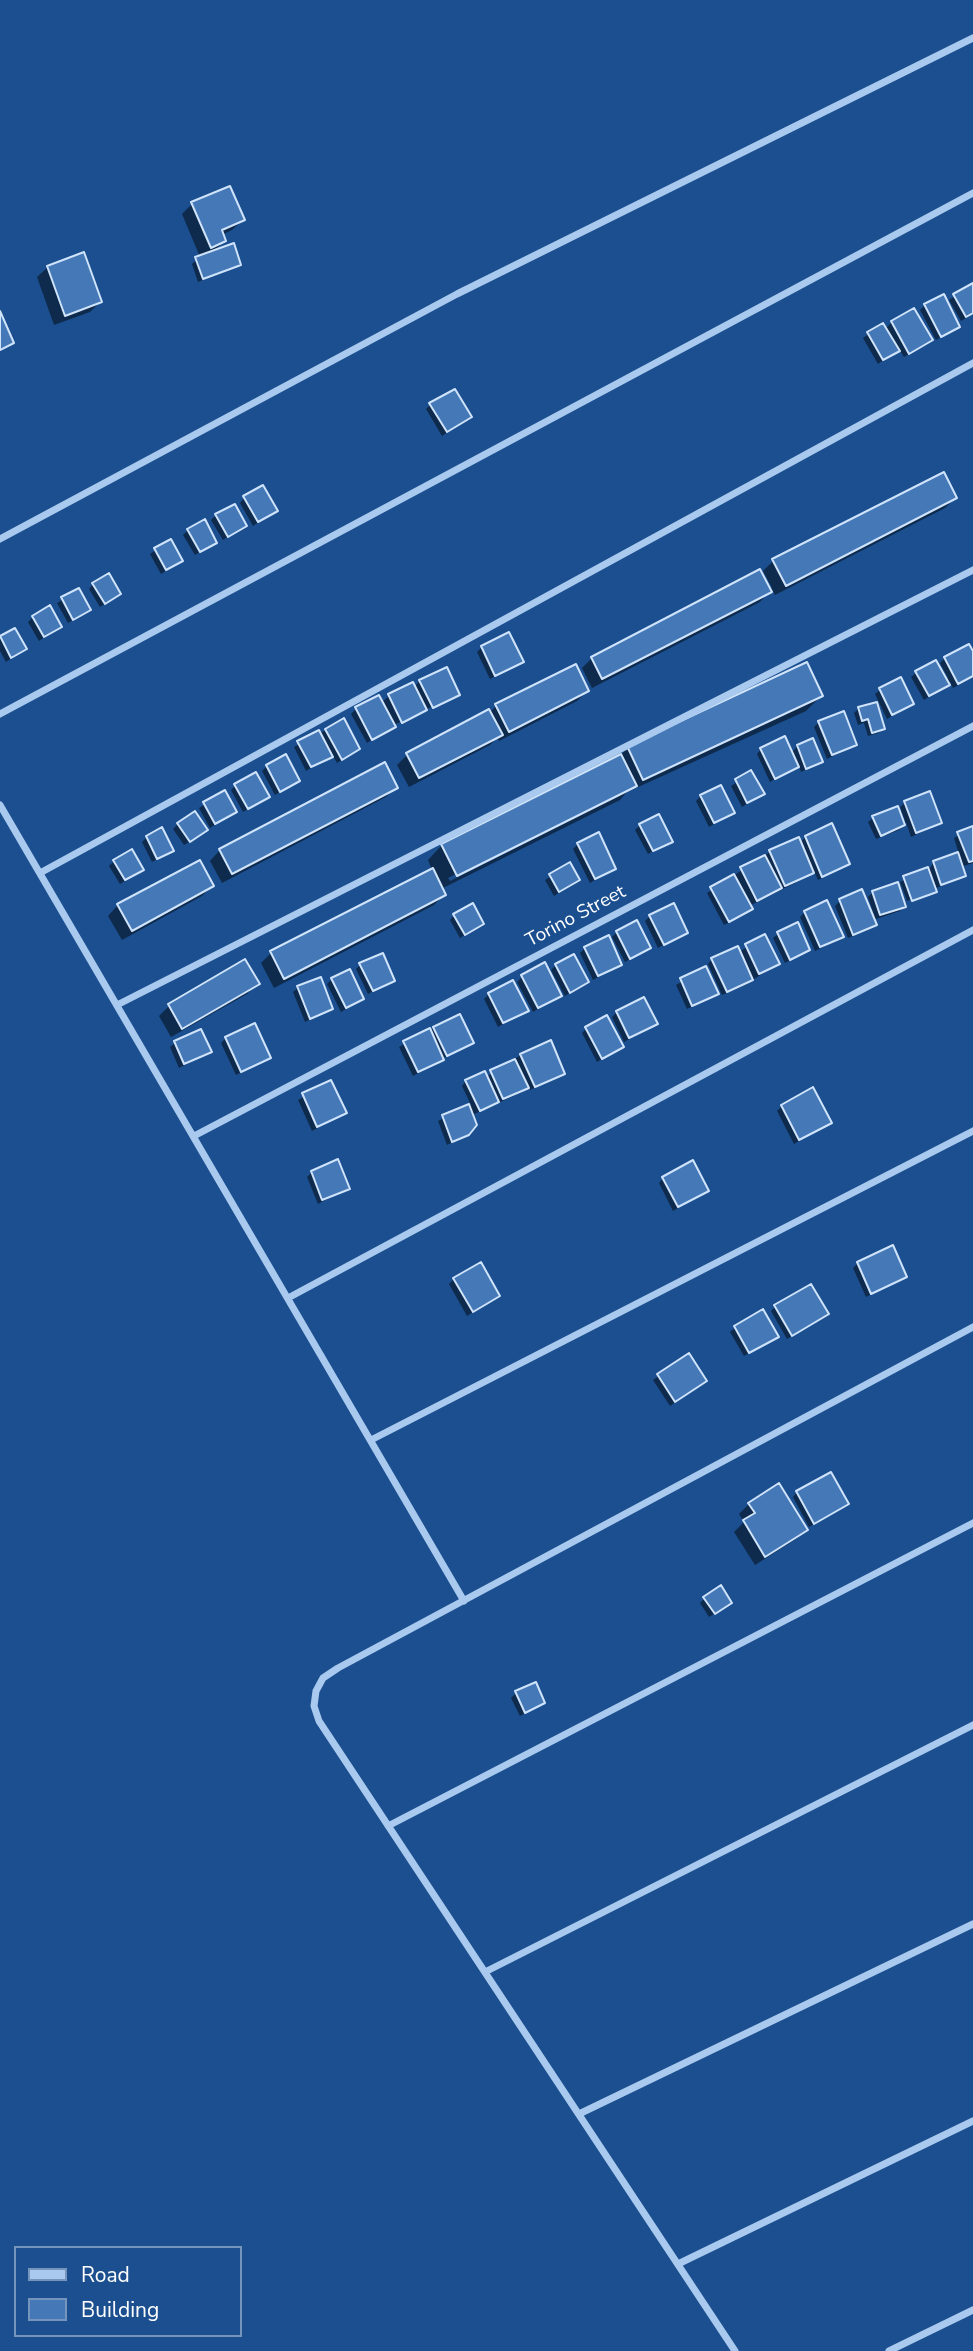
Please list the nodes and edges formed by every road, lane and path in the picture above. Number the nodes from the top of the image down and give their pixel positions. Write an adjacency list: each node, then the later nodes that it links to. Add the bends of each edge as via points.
1 (973, 38): 4 (street, via 457,294)
2 (973, 193): 6 (street)
3 (973, 363): 9 (street)
4 (0, 539)
5 (973, 570): 11 (street)
6 (0, 714)
7 (973, 726): 13 (street, Torino Street)
8 (0, 805): 9 (street)
9 (40, 873): 11 (street)
10 (973, 930): 14 (street)
11 (117, 1005): 13 (street)
12 (973, 1131): 16 (street)
13 (194, 1136): 14 (street)
14 (288, 1298): 16 (street)
15 (973, 1327): 18 (street)
16 (371, 1440): 18 (street)
17 (973, 1523): 20 (street)
18 (464, 1601): 20 (street, via 338,1668 323,1678 316,1691 319,1721)
19 (973, 1725): 22 (street)
20 (388, 1826): 22 (street)
21 (973, 1924): 23 (street)
22 (485, 1972): 23 (street)
23 (579, 2114): 25 (street)
24 (973, 2121): 25 (street)
25 (678, 2264): 27 (street)
26 (973, 2310): 28 (street)
27 (735, 2351)
28 (889, 2351)

